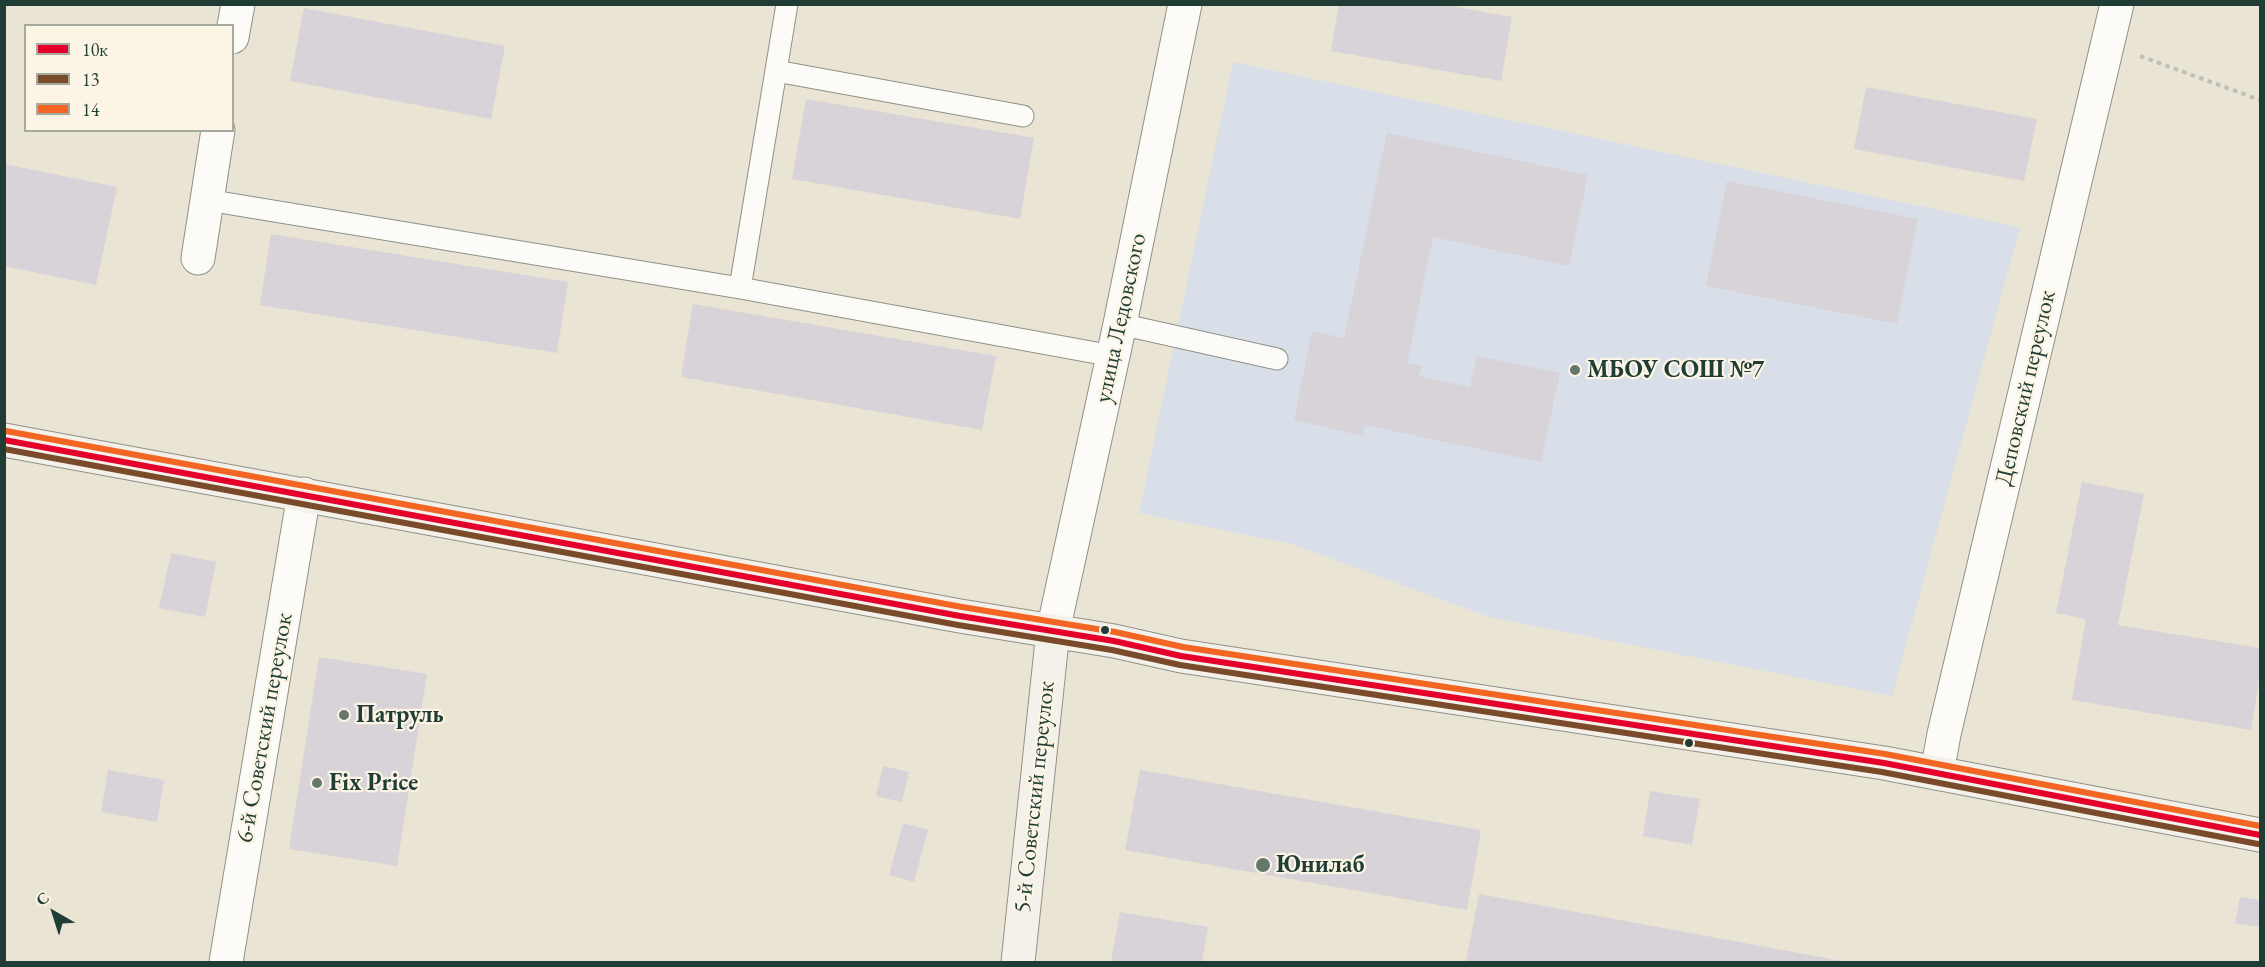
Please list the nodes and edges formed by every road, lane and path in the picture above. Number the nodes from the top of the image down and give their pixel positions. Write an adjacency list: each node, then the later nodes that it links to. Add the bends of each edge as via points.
1 (238, 4): 5 (street)
2 (787, 4): 7 (lane)
3 (1185, 4): 14 (street, улица Ледовского)
4 (2117, 4): 6 (street, Деповский переулок)
5 (234, 26)
6 (2108, 44): 8 (path); 20 (street, Деповский переулок)
7 (776, 71): 9 (lane); 13 (lane)
8 (2260, 100)
9 (1023, 116)
10 (218, 132): 11 (street)
11 (207, 200): 12 (street); 13 (lane)
12 (198, 258)
13 (740, 288): 15 (lane)
14 (1120, 324): 15 (street, улица Ледовского); 16 (lane)
15 (1113, 356): 19 (street, улица Ледовского)
16 (1277, 358)
17 (4, 440): 18 (main road)
18 (304, 494): 19 (main road); 22 (street, 6-й Советский переулок)
19 (1053, 631): 20 (main road, via 1181,656); 23 (main road, 5-й Советский переулок)
20 (1937, 773): 21 (main road)
21 (2260, 835)
22 (226, 963)
23 (1018, 963)

